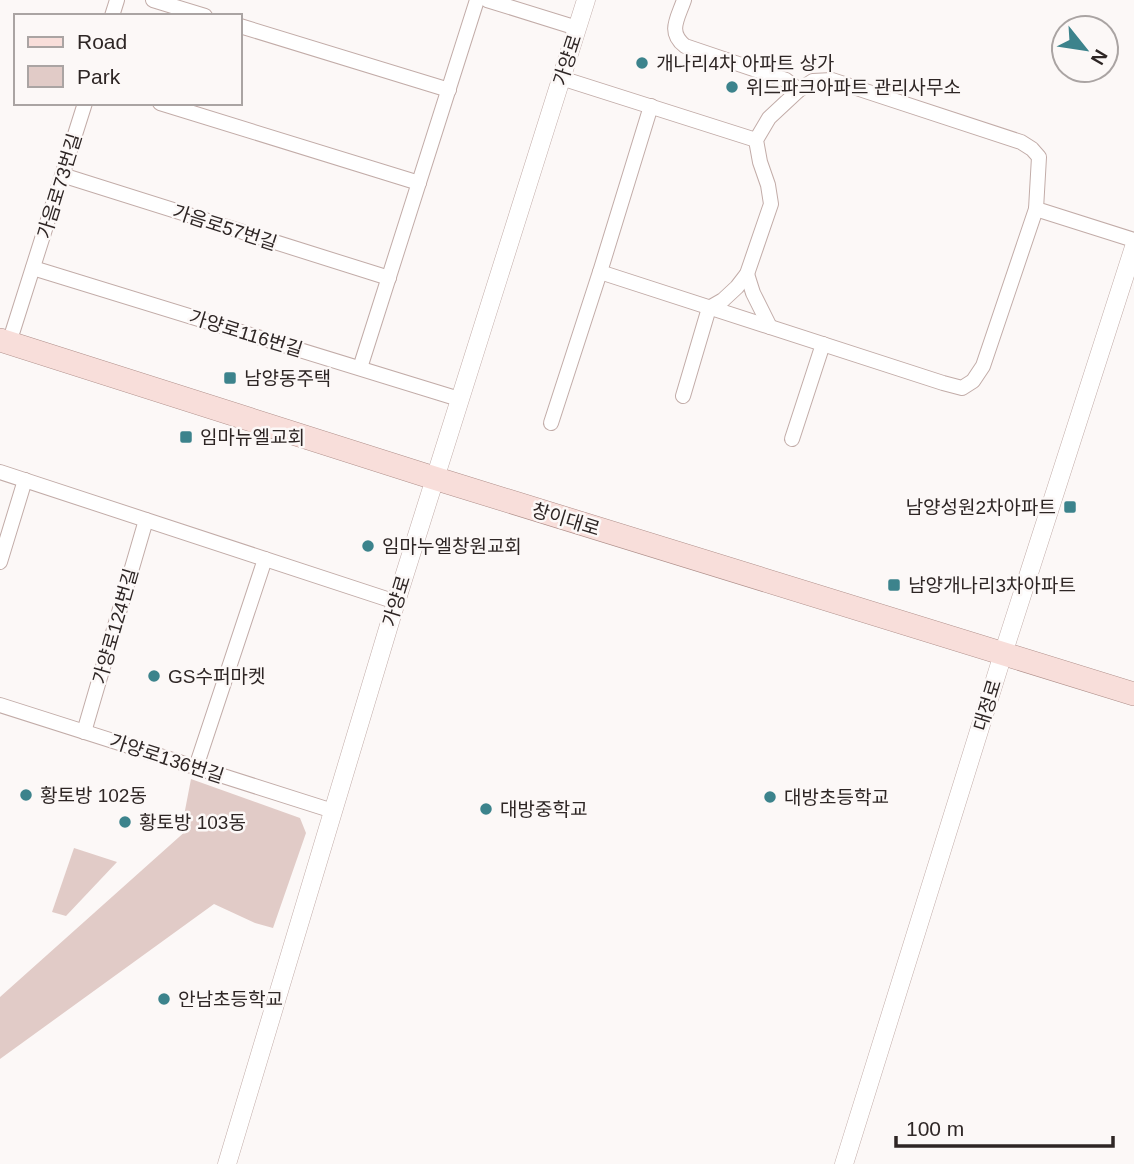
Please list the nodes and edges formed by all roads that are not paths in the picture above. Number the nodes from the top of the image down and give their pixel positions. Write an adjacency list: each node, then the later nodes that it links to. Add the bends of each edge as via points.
1 (153, 0): 6 (street)
2 (477, 0): 10 (street)
3 (487, 0): 8 (street)
4 (586, 0): 8 (street, 가양로)
5 (684, 0): 11 (street, via 674,29 677,40 786,80)
6 (198, 14)
7 (242, 27): 10 (street)
8 (577, 29): 9 (street, 가양로)
9 (561, 78): 14 (street); 30 (street, 가양로)
10 (449, 90): 17 (street)
11 (799, 90): 15 (street, via 769,118); 18 (street, via 813,81 832,80 1021,142 1039,157)
12 (84, 105): 16 (street, 가음로73번길)
13 (166, 105): 17 (street)
14 (651, 106): 15 (street); 21 (street)
15 (756, 140): 22 (street, via 771,204)
16 (62, 175): 20 (street, 가음로73번길); 23 (street, 가음로57번길)
17 (419, 183): 23 (street)
18 (1036, 209): 19 (street); 27 (street, via 984,366 962,388)
19 (1133, 249): 40 (street, 대정로)
20 (33, 268): 26 (street, 가음로73번길); 28 (street, 가양로116번길)
21 (600, 272): 24 (street); 31 (street)
22 (747, 274): 24 (street, via 723,300); 25 (street)
23 (389, 278): 28 (street)
24 (709, 307): 25 (street); 29 (street)
25 (770, 327): 27 (street)
26 (4, 342): 34 (main road, 창이대로)
27 (823, 344): 32 (street)
28 (360, 368): 30 (street, 가양로116번길)
29 (683, 396)
30 (459, 399): 34 (street, 가양로)
31 (551, 423)
32 (792, 439)
33 (0, 472): 35 (street)
34 (434, 478): 39 (street, 가양로); 40 (main road, 창이대로)
35 (25, 480): 36 (street); 38 (street)
36 (146, 520): 37 (street); 43 (street, 가양로124번길)
37 (265, 559): 39 (street); 44 (street)
38 (0, 562)
39 (396, 601): 45 (street, 가양로)
40 (1003, 654): 41 (main road, 창이대로); 47 (street, 대정로)
41 (1134, 694)
42 (0, 705): 43 (street, 가양로136번길)
43 (84, 732): 44 (street, 가양로136번길)
44 (197, 767): 45 (street, 가양로136번길)
45 (333, 811): 46 (street, 가양로)
46 (228, 1164)
47 (844, 1164)

